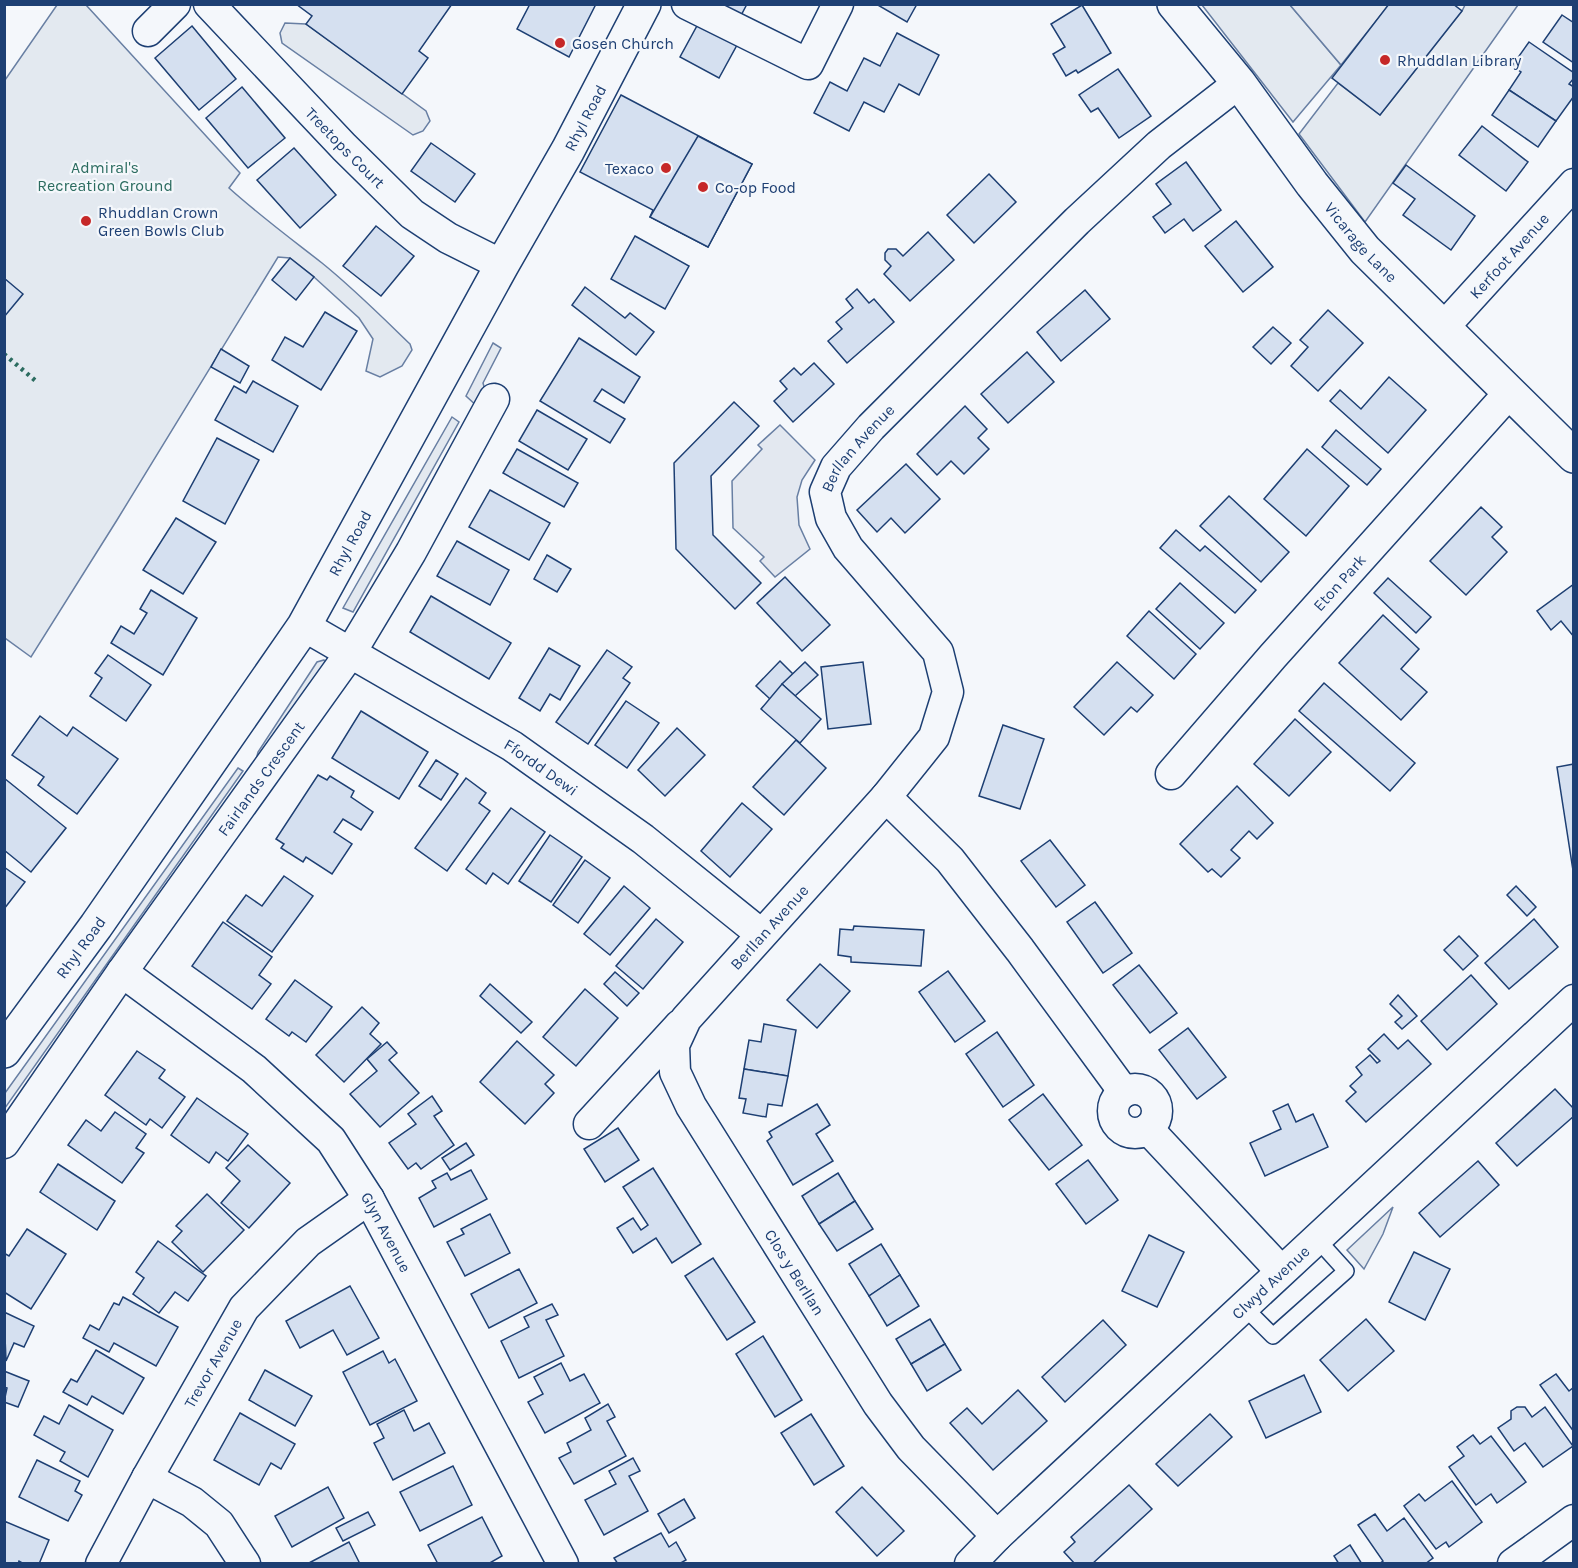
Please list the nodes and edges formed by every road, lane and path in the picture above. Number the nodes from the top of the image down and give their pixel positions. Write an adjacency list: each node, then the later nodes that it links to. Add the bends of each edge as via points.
1 (175, 4): 7 (street)
2 (209, 4): 10 (street, Treetops Court, via 412,214 448,238)
3 (644, 4): 10 (street, Rhyl Road, via 568,150)
4 (687, 4): 5 (street, via 808,64)
5 (838, 4)
6 (1174, 4): 8 (street, Vicarage Lane)
7 (148, 31)
8 (1239, 82): 11 (street, Vicarage Lane, via 1365,250); 18 (street, Berllan Avenue, via 1159,145 1077,221 836,467 825,492 831,518 848,548 938,652 948,692 934,737)
9 (1574, 184): 11 (street, Kerfoot Avenue)
10 (502, 265): 15 (street, Rhyl Road)
11 (1443, 328): 12 (street, Vicarage Lane)
12 (1510, 392): 14 (street, Vicarage Lane); 17 (street, Eton Park)
13 (494, 399): 16 (street, Fairlands Crescent, via 411,552)
14 (1574, 456)
15 (304, 626): 16 (street, Ffordd Dewi); 24 (street, Rhyl Road, via 96,926)
16 (351, 652): 19 (street, Ffordd Dewi, via 512,746 643,839); 20 (street, Fairlands Crescent)
17 (1172, 774)
18 (886, 797): 19 (street, Berllan Avenue); 29 (street, via 950,860 1124,1092 1145,1091 1155,1102 1157,1117 1148,1129)
19 (761, 934): 21 (street, Berllan Avenue)
20 (122, 972): 26 (street, Fairlands Crescent); 27 (street, Glyn Avenue, via 254,1069 331,1140)
21 (717, 987): 23 (street, Clos y Berllan)
22 (1574, 1000): 28 (street, Clwyd Avenue)
23 (686, 1019): 25 (street); 33 (street, Clos y Berllan, via 674,1045 675,1072 691,1106 878,1404 911,1448)
24 (4, 1051)
25 (589, 1124)
26 (4, 1143)
27 (369, 1199): 31 (street, Trevor Avenue, via 308,1242 244,1308); 36 (street, Glyn Avenue)
28 (1317, 1239): 29 (street, Clwyd Avenue); 30 (lane, via 1346,1271 1273,1336)
29 (1281, 1271): 30 (street, Clwyd Avenue)
30 (1244, 1307): 33 (street, Clwyd Avenue)
31 (147, 1478): 34 (street, Trevor Avenue); 35 (street, via 192,1502 219,1524)
32 (1574, 1520): 38 (street)
33 (996, 1536): 37 (street, Clwyd Avenue)
34 (101, 1563)
35 (245, 1563)
36 (563, 1563)
37 (970, 1563)
38 (1513, 1563)

